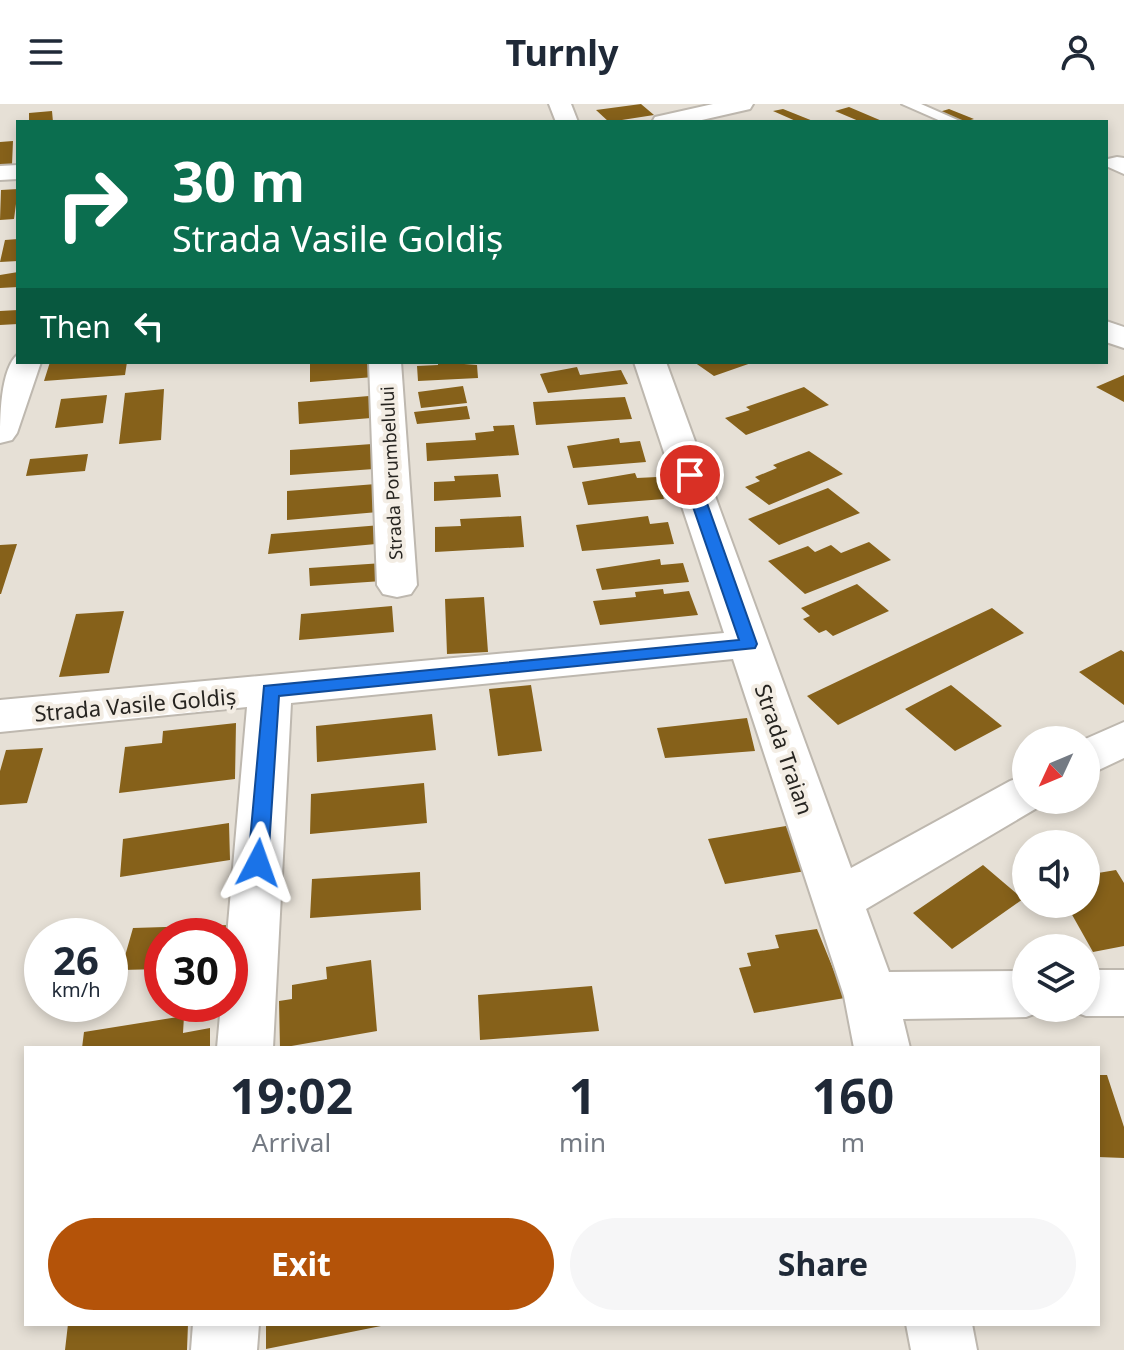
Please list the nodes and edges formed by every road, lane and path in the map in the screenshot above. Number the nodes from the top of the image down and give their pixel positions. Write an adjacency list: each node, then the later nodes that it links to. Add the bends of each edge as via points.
1 (742, 104): 3 (street)
2 (909, 104): 4 (lane)
3 (672, 120)
4 (950, 120)
5 (24, 364): 8 (street)
6 (385, 364): 9 (street, Strada Porumbelului)
7 (651, 364): 10 (street, Strada Traian)
8 (0, 433)
9 (397, 585)
10 (749, 644): 11 (street, Strada Vasile Goldiș); 16 (street, Strada Traian)
11 (270, 691): 12 (street, Strada Vasile Goldiș); 21 (street)
12 (0, 716)
13 (1124, 738): 14 (street)
14 (1100, 751)
15 (1012, 801): 16 (street)
16 (838, 900): 20 (street, Strada Traian)
17 (1100, 993): 18 (street)
18 (1124, 993)
19 (1012, 994): 20 (street)
20 (871, 996): 22 (street, Strada Traian)
21 (245, 1046)
22 (882, 1046)
23 (226, 1326): 25 (street)
24 (939, 1326): 26 (street)
25 (224, 1350)
26 (944, 1350)

